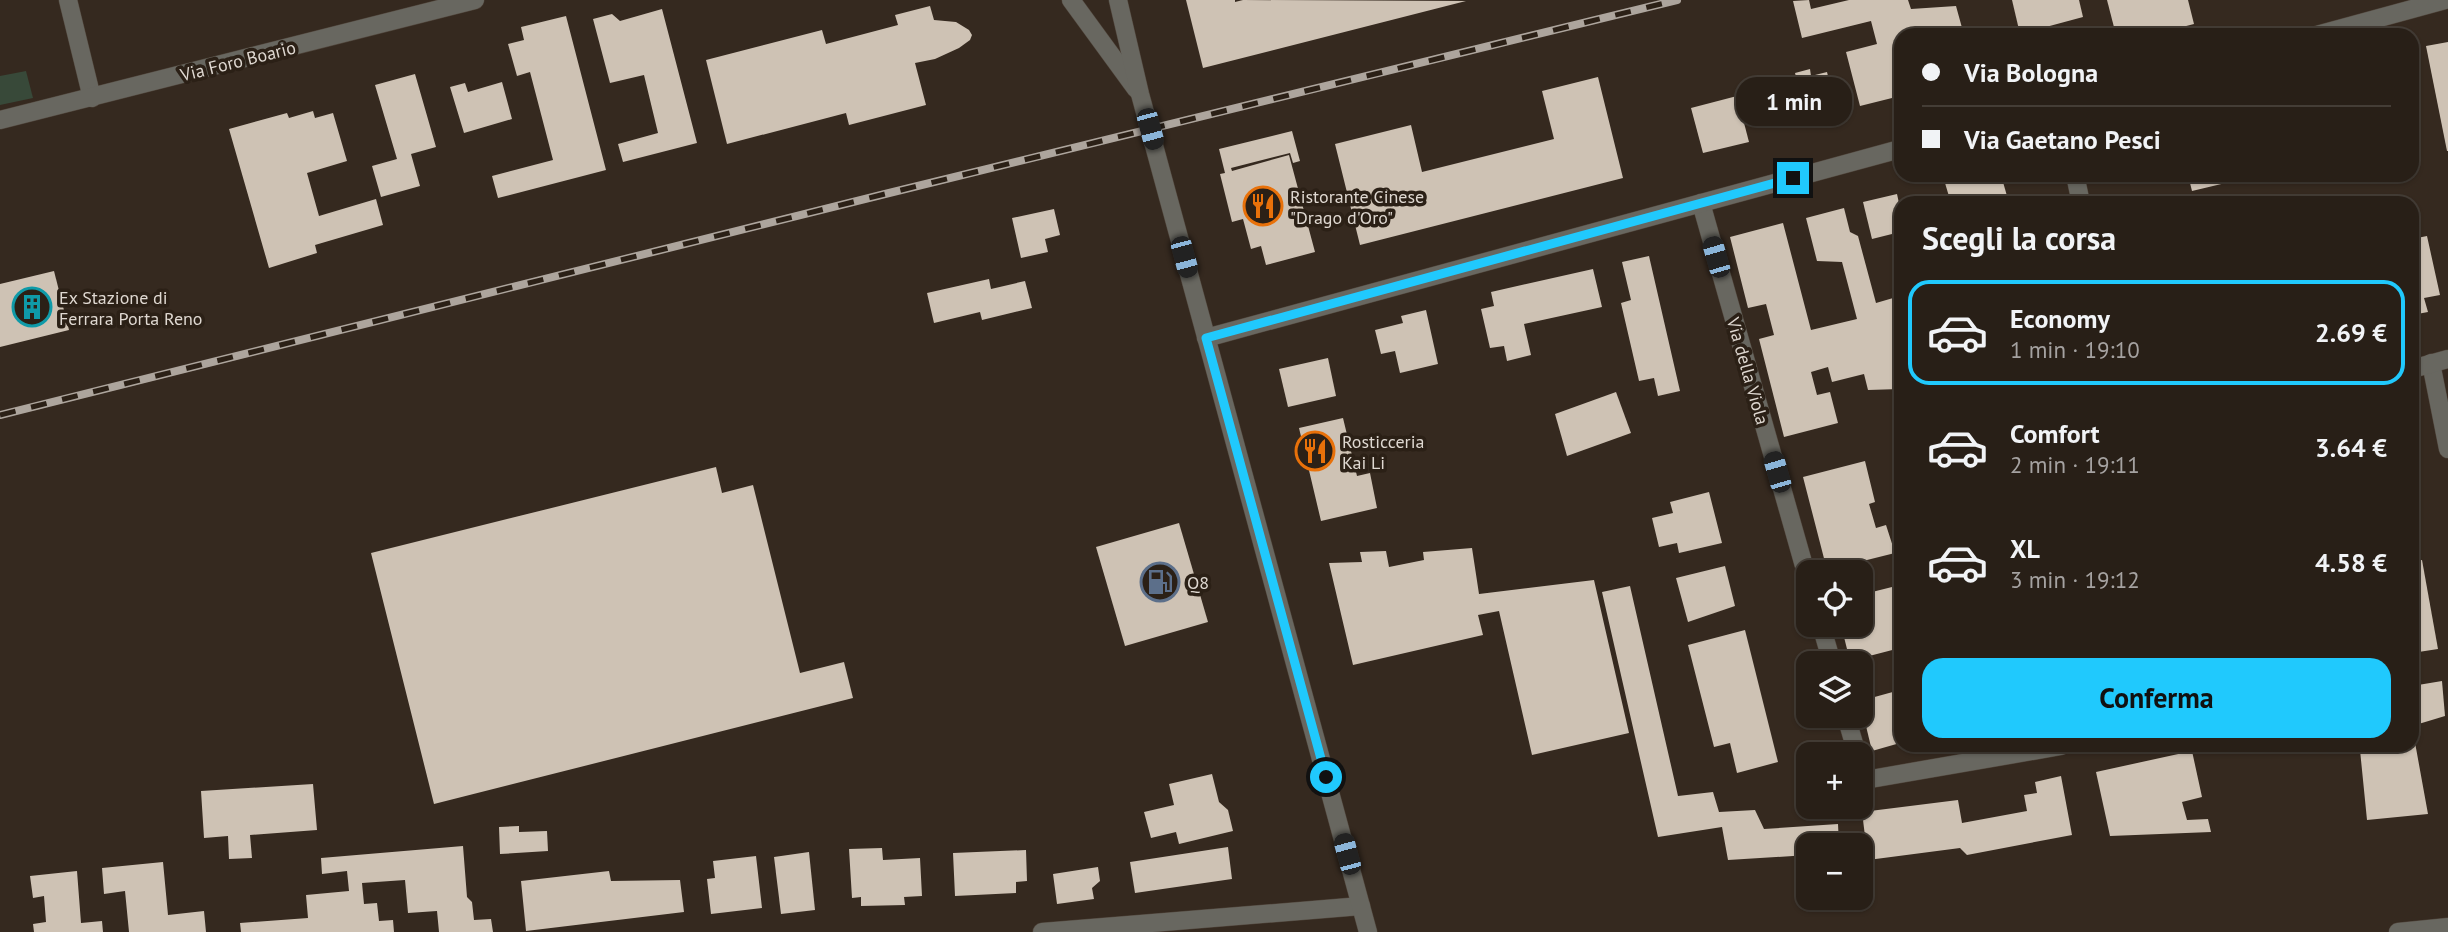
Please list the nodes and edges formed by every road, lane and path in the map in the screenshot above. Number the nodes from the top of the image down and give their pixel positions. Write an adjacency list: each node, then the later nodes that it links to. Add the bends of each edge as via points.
1 (68, 0): 8 (street)
2 (475, 0): 8 (street, Via Foro Boario)
3 (1071, 0): 7 (street)
4 (1118, 0): 7 (street)
5 (2445, 0): 6 (street)
6 (2343, 28)
7 (1140, 94): 12 (street)
8 (92, 99): 9 (street, Via Foro Boario)
9 (0, 120)
10 (1894, 151): 11 (street)
11 (1701, 203): 12 (street); 16 (street, Via della Viola)
12 (1206, 338): 19 (street)
13 (2440, 361): 14 (street); 15 (street)
14 (2419, 367)
15 (2448, 449)
16 (1802, 560)
17 (2015, 752): 18 (street)
18 (1873, 771)
19 (1361, 906): 21 (street); 22 (street)
20 (2448, 927): 23 (street)
21 (1042, 932)
22 (1368, 932)
23 (2398, 932)

